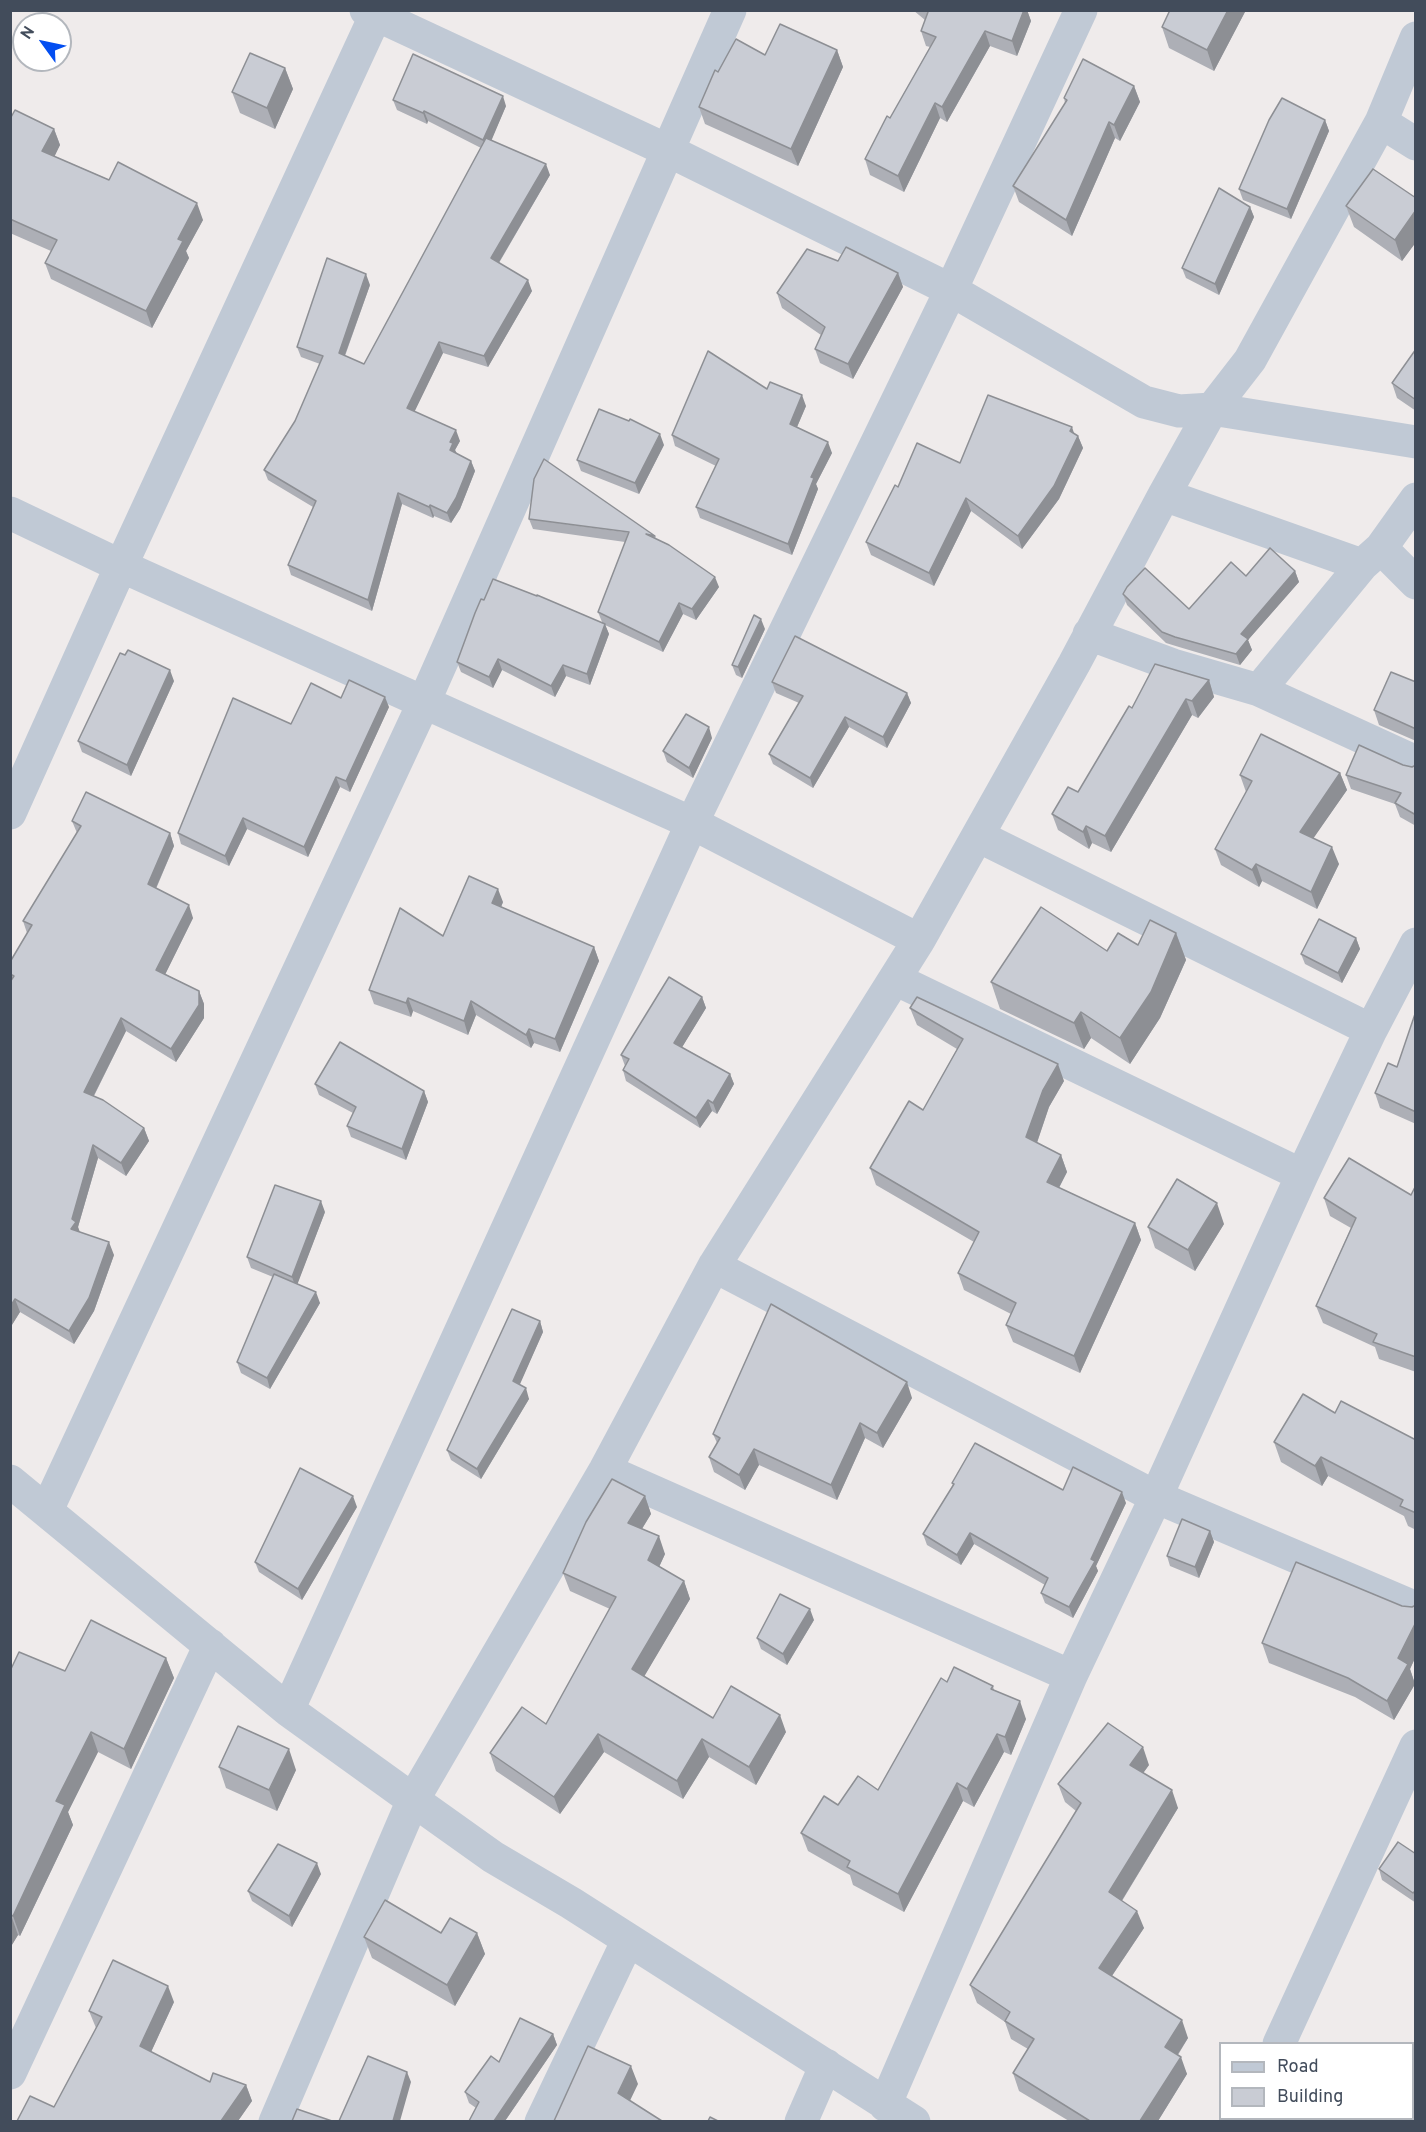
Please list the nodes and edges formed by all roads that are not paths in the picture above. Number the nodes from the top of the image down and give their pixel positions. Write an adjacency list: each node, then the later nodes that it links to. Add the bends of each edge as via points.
1 (730, 10): 7 (street)
2 (1081, 10): 8 (street)
3 (374, 12): 7 (street); 15 (street)
4 (1416, 38): 5 (street)
5 (1381, 122): 6 (street); 9 (street, via 1250,360)
6 (1416, 144)
7 (669, 151): 8 (street); 19 (street)
8 (951, 290): 9 (street, via 1144,402 1179,411); 22 (street)
9 (1212, 409): 10 (street); 11 (street)
10 (1416, 442)
11 (1164, 495): 14 (street); 17 (street)
12 (1416, 500): 14 (street)
13 (10, 513): 15 (street)
14 (1371, 557): 16 (street); 18 (street)
15 (121, 566): 19 (street); 21 (street)
16 (1416, 583)
17 (1089, 634): 18 (street, via 1173,665); 23 (street)
18 (1259, 690): 20 (street)
19 (424, 702): 22 (street); 33 (street)
20 (1416, 762)
21 (10, 813)
22 (692, 823): 24 (street); 37 (street)
23 (978, 836): 24 (street); 27 (street)
24 (919, 940): 26 (street)
25 (1416, 944): 27 (street)
26 (895, 980): 28 (street); 29 (street)
27 (1371, 1030): 28 (street)
28 (1302, 1175): 32 (street)
29 (714, 1266): 30 (street); 32 (street)
30 (605, 1470): 36 (street); 39 (street)
31 (10, 1481): 33 (street)
32 (1156, 1497): 34 (street); 36 (street)
33 (47, 1510): 35 (street)
34 (1416, 1608)
35 (210, 1645): 37 (street); 43 (street)
36 (1071, 1676): 44 (street)
37 (288, 1710): 39 (street)
38 (1416, 1746): 41 (street)
39 (413, 1800): 40 (street, via 493,1857); 45 (street)
40 (628, 1940): 42 (street); 46 (street)
41 (1279, 2042)
42 (826, 2066): 44 (street); 47 (street)
43 (10, 2073)
44 (885, 2105): 48 (street)
45 (275, 2121)
46 (541, 2121)
47 (801, 2121)
48 (914, 2121)

